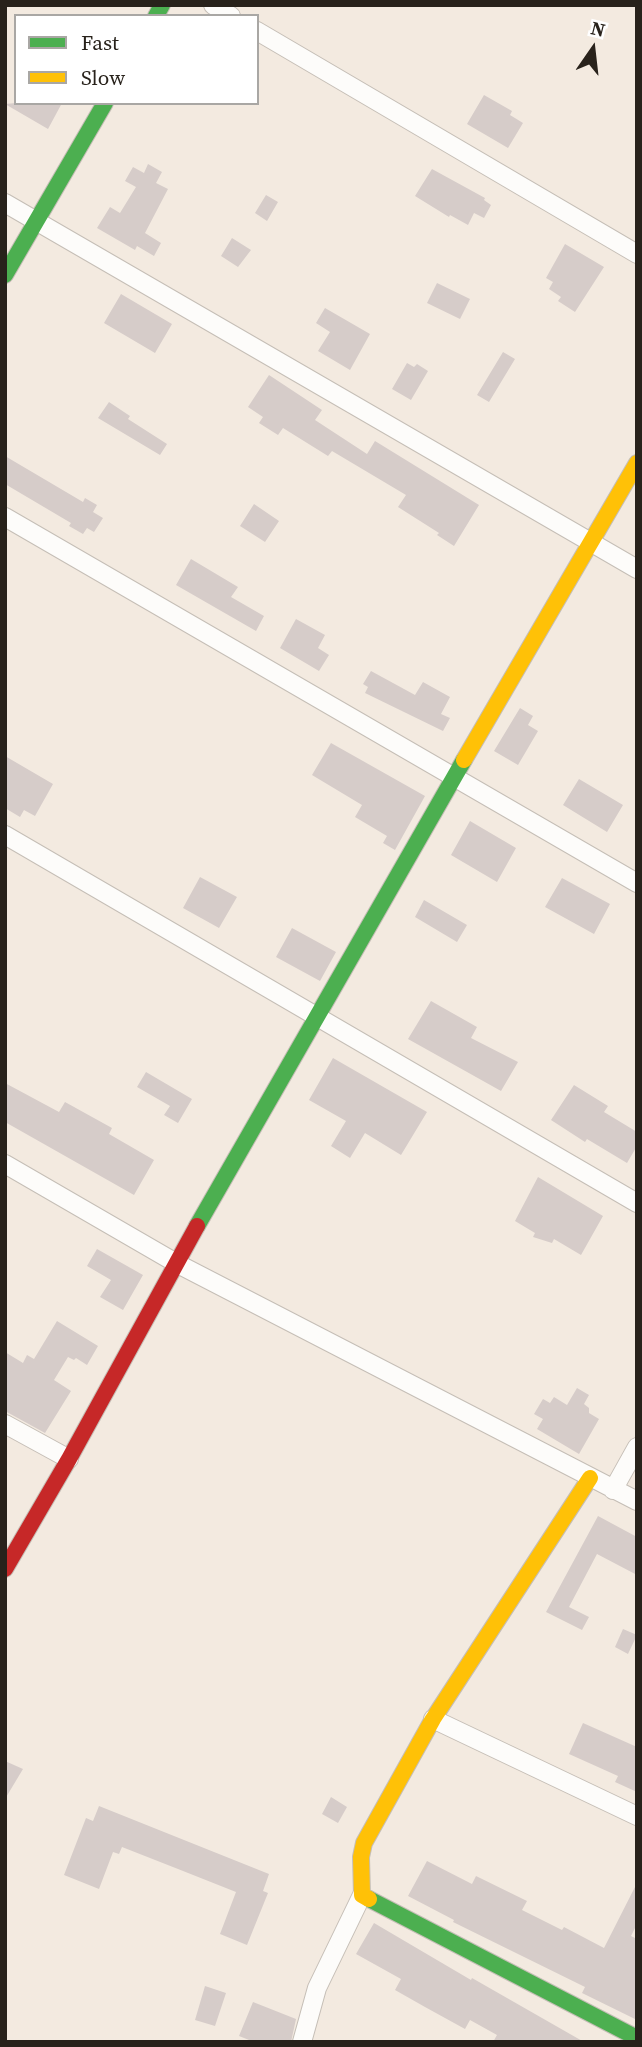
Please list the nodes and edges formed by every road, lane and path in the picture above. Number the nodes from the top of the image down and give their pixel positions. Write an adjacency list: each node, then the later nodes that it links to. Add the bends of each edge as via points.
1 (259, 33): 5 (street)
2 (104, 105): 4 (street)
3 (5, 203): 4 (street)
4 (37, 221): 6 (street); 9 (street)
5 (637, 254)
6 (5, 275)
7 (637, 463): 9 (street)
8 (5, 517): 11 (street)
9 (591, 542): 10 (street); 11 (street)
10 (637, 569)
11 (453, 778): 13 (street); 14 (street)
12 (5, 835): 14 (street)
13 (637, 883)
14 (317, 1018): 16 (street); 17 (street)
15 (5, 1164): 17 (street)
16 (637, 1203)
17 (176, 1263): 20 (street); 21 (street)
18 (5, 1424): 20 (street)
19 (637, 1447): 22 (street)
20 (69, 1459): 24 (street)
21 (590, 1478): 22 (street); 25 (street)
22 (613, 1490): 23 (street)
23 (637, 1502)
24 (5, 1569)
25 (433, 1719): 26 (street); 27 (street, via 364,1843)
26 (637, 1816)
27 (362, 1895): 28 (street); 29 (street, via 317,1988)
28 (637, 2038)
29 (302, 2042)

